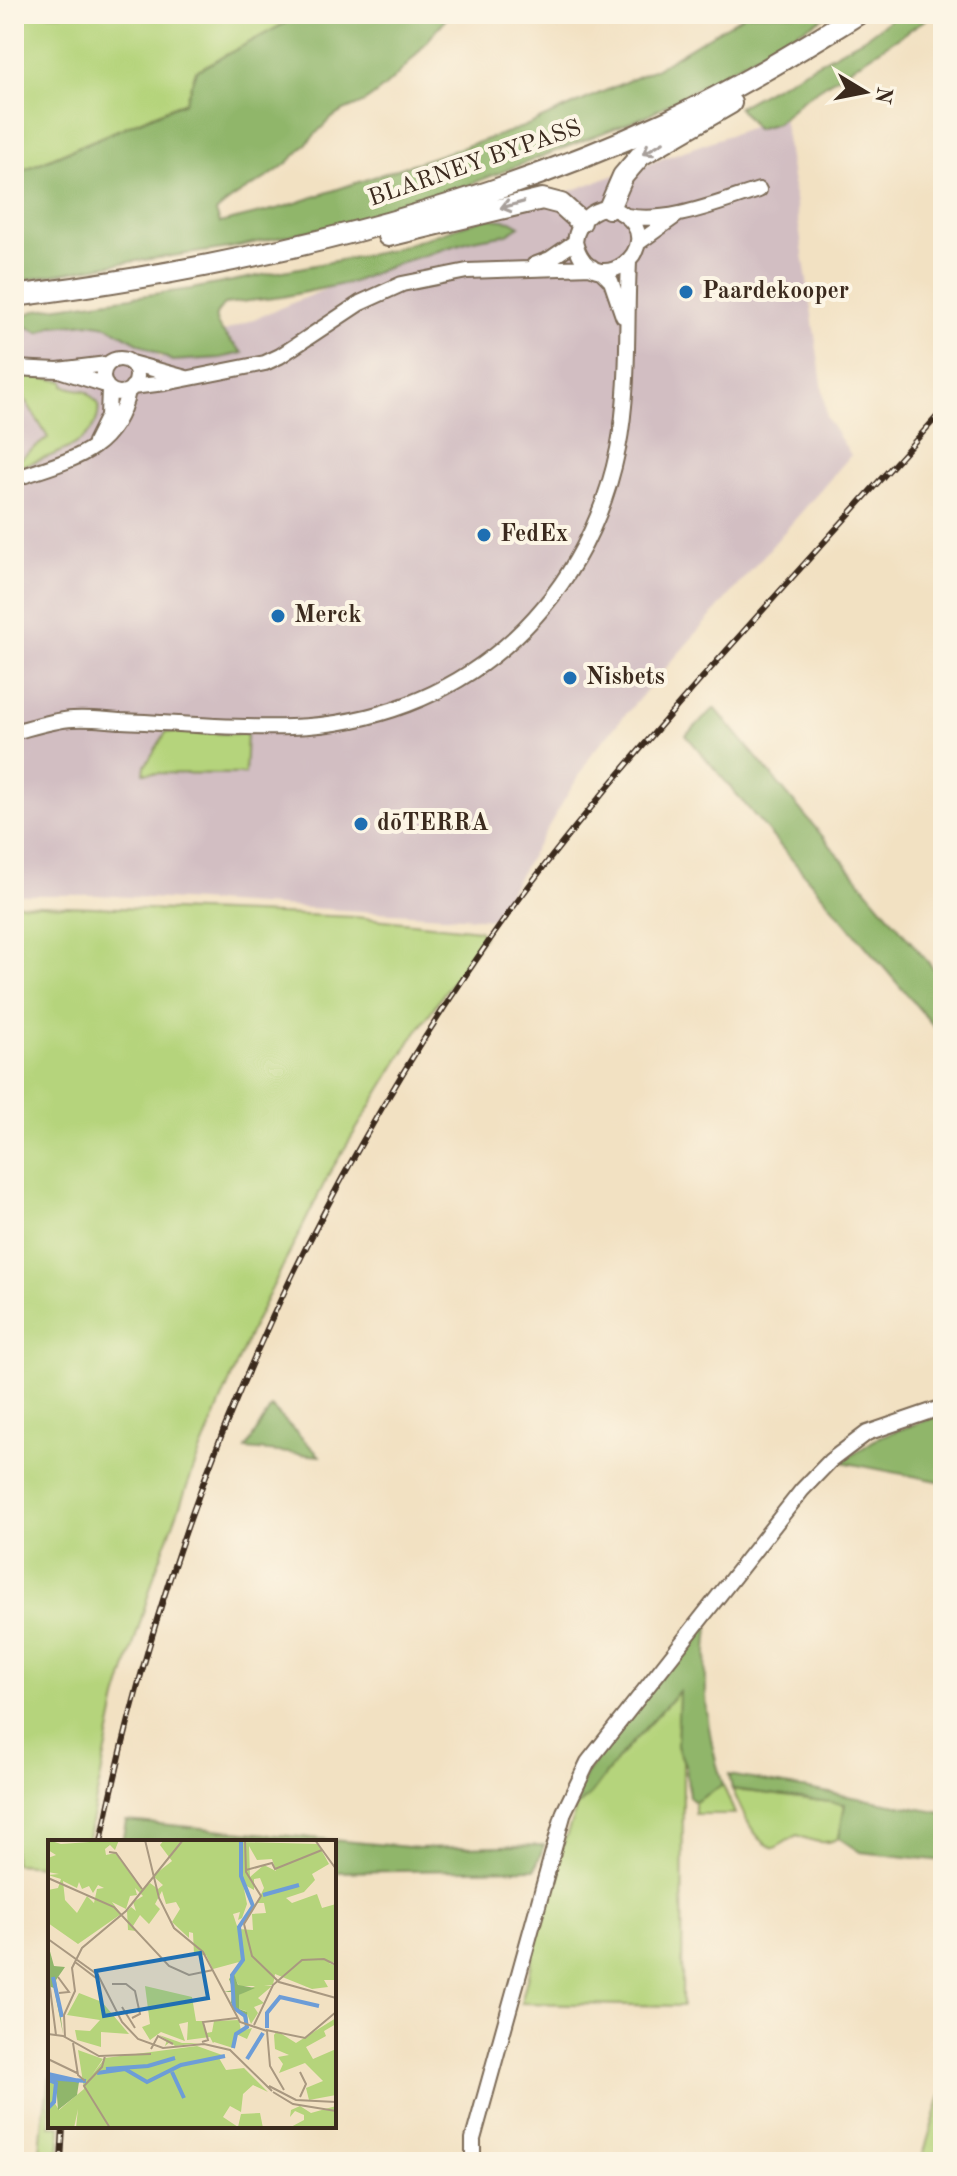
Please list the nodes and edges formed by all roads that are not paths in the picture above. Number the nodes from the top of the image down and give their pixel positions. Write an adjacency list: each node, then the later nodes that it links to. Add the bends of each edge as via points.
1 (858, 14): 3 (highway, one-way to 3, via 786,71 641,155 623,176); 6 (highway, BLARNEY BYPASS, via 717,96 624,139 447,206)
2 (759, 190): 4 (street)
3 (618, 212): 4 (street, via 638,218); 5 (street, via 598,209); 8 (street, via 634,224)
4 (677, 214): 8 (street)
5 (581, 222): 6 (highway, one-way to 6, via 561,204 542,199 349,246); 7 (street)
6 (322, 240): 12 (highway, BLARNEY BYPASS, via 236,262)
7 (575, 242): 10 (street, via 578,253); 11 (street, via 550,259)
8 (638, 243): 9 (street)
9 (629, 262): 10 (street, via 621,268); 13 (street)
10 (596, 269): 11 (street); 13 (street, via 611,281)
11 (511, 270): 18 (street, via 467,271 402,284 360,303 265,363)
12 (19, 297)
13 (626, 328): 23 (street, via 618,447 600,514 550,601 515,639 464,677 408,705 316,726 73,719)
14 (131, 363): 15 (street, via 117,359); 18 (street); 20 (street, via 137,375)
15 (107, 364): 17 (street); 19 (street)
16 (14, 368): 17 (street)
17 (58, 370): 19 (street)
18 (187, 378): 20 (street)
19 (107, 387): 20 (street, via 115,392); 21 (street, via 108,416)
20 (130, 389): 21 (street, via 116,426)
21 (91, 449): 22 (street)
22 (14, 479)
23 (14, 732)
24 (943, 1407): 25 (street, via 867,1433 830,1461 588,1762 564,1812 547,1868 473,2139)
25 (473, 2162)

